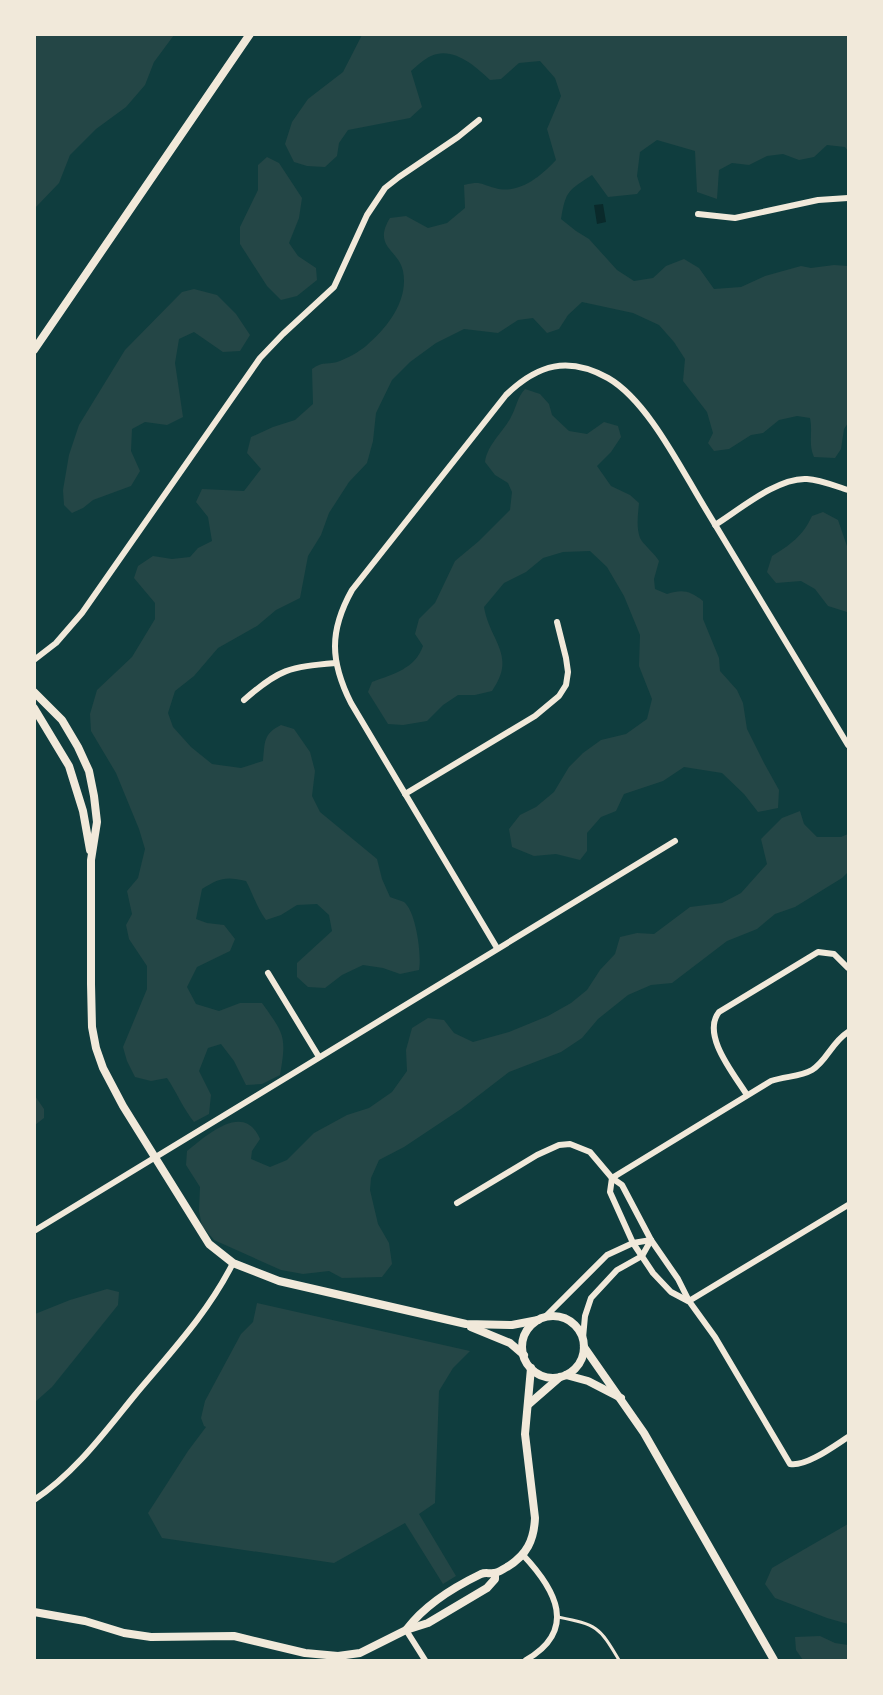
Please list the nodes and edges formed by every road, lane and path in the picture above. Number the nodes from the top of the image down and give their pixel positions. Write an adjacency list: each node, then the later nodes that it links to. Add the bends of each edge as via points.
1 (250, 34): 5 (street)
2 (479, 120): 9 (street, via 399,177 375,200 334,287 260,358 82,613 56,643)
3 (849, 198): 4 (street, via 818,200 735,218)
4 (698, 214)
5 (34, 350)
6 (849, 490): 7 (street, via 820,481 792,480)
7 (715, 525): 10 (street, via 630,395 610,379 581,367 563,365 538,371 514,388 352,590 337,627); 14 (street)
8 (557, 622): 15 (street, via 568,672 559,696 535,716)
9 (34, 660)
10 (336, 663): 12 (street, via 287,670); 15 (street, via 351,704)
11 (34, 692): 17 (street, via 62,720 88,771 97,822)
12 (244, 700)
13 (34, 708): 17 (street, via 69,766 83,811)
14 (849, 745)
15 (405, 794): 18 (street)
16 (675, 841): 18 (street)
17 (91, 860): 24 (street, via 92,1027 96,1048 112,1087)
18 (496, 948): 22 (street)
19 (849, 968): 23 (street, via 834,954 818,952 719,1012 713,1022 713,1037)
20 (268, 973): 22 (street)
21 (849, 1032): 23 (street, via 813,1070 771,1081)
22 (319, 1057): 24 (street)
23 (747, 1095): 25 (street)
24 (154, 1159): 28 (street); 32 (street, via 204,1238)
25 (612, 1178): 26 (street, via 590,1152 570,1144 559,1145); 29 (street, via 622,1185); 30 (street, via 610,1192)
26 (457, 1203)
27 (849, 1205): 33 (street)
28 (34, 1231)
29 (651, 1240): 30 (street); 31 (street); 33 (street)
30 (633, 1243): 31 (street); 34 (street, via 607,1256)
31 (642, 1256): 33 (street, via 671,1292); 36 (street, via 616,1270 591,1298 585,1316)
32 (233, 1263): 35 (street, via 279,1281); 43 (street, via 196,1322 88,1453)
33 (689, 1301): 42 (street, via 716,1337 790,1464 805,1462)
34 (542, 1319): 35 (street, via 512,1325); 36 (street, via 555,1316 572,1323); 37 (street, via 530,1326 525,1335)
35 (465, 1324): 37 (street, via 510,1343)
36 (584, 1343): 39 (street, via 579,1364); 40 (street)
37 (524, 1355): 38 (street)
38 (531, 1368): 39 (street, via 550,1377); 41 (street)
39 (563, 1376): 40 (street, via 588,1381); 41 (street)
40 (621, 1399): 52 (street)
41 (529, 1405): 44 (street, via 526,1443 535,1530)
42 (849, 1437)
43 (34, 1500)
44 (523, 1555): 45 (street); 47 (street, via 545,1580)
45 (495, 1573): 48 (street, via 483,1573 427,1607); 48 (street, via 495,1579 478,1593 428,1623)
46 (34, 1612): 48 (street, via 85,1620 124,1633 151,1637 234,1636 328,1656 360,1653)
47 (558, 1617): 50 (street, via 552,1639); 51 (lane, via 598,1629)
48 (406, 1630): 49 (street)
49 (425, 1660)
50 (526, 1660)
51 (619, 1660)
52 (774, 1660)

